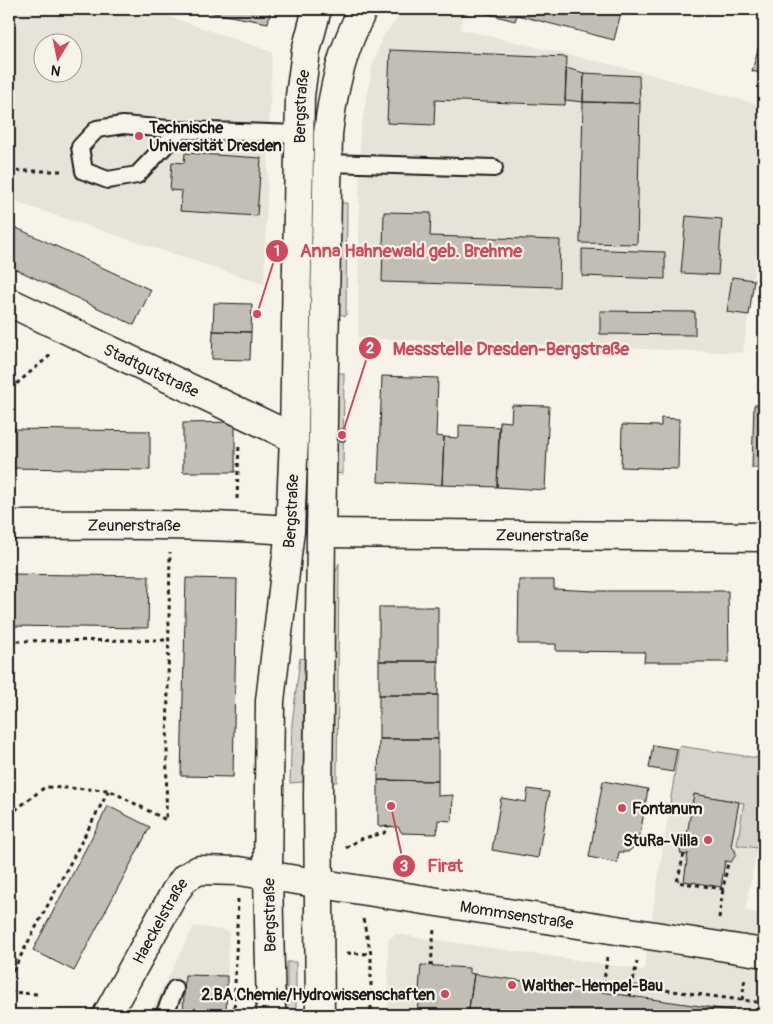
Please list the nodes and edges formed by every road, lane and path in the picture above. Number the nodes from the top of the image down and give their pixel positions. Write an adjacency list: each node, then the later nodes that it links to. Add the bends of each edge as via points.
1 (317, 9): 4 (main road, Bergstraße, via 304,62)
2 (363, 9): 5 (main road, Bergstraße, via 350,34 332,99)
3 (180, 130): 4 (lane); 8 (lane, via 137,175 108,180); 8 (lane, via 123,126 97,129 80,147)
4 (299, 134): 12 (main road, Bergstraße)
5 (328, 163): 6 (lane); 18 (main road, Bergstraße)
6 (494, 168)
7 (9, 170): 8 (path)
8 (84, 171)
9 (9, 302): 10 (main road, Stadtgutstraße)
10 (70, 331): 11 (path, via 62,346 15,385); 12 (main road, Stadtgutstraße)
11 (9, 386)
12 (294, 438): 17 (main road, Bergstraße)
13 (238, 473): 14 (path)
14 (237, 499)
15 (170, 524): 16 (main road, Zeunerstraße); 17 (main road, Zeunerstraße); 20 (path)
16 (9, 525)
17 (290, 530): 29 (main road, Bergstraße, via 270,701)
18 (321, 534): 19 (main road, Zeunerstraße); 30 (main road, Bergstraße)
19 (764, 537)
20 (168, 640): 21 (path); 22 (path, via 166,820)
21 (9, 641)
22 (109, 790): 23 (path, via 45,787); 36 (path)
23 (9, 815)
24 (388, 826): 25 (path, via 384,833 360,839)
25 (345, 848)
26 (684, 854): 27 (path, via 677,882 723,889)
27 (728, 862)
28 (239, 871): 29 (main road, Haeckelstraße); 44 (main road, Haeckelstraße, via 199,870 185,878); 46 (path)
29 (268, 876): 30 (main road, Mommsenstraße); 47 (main road, Bergstraße)
30 (320, 884): 31 (main road, Mommsenstraße); 48 (main road, Bergstraße)
31 (356, 890): 32 (main road, Mommsenstraße); 49 (path, via 371,954)
32 (436, 902): 33 (main road, Mommsenstraße); 35 (path)
33 (611, 929): 34 (main road, Mommsenstraße); 38 (path, via 604,982)
34 (764, 952)
35 (432, 966)
36 (9, 978)
37 (635, 979): 38 (path)
38 (633, 987): 42 (path); 43 (path)
39 (175, 989): 45 (lane)
40 (9, 992): 41 (path)
41 (37, 994)
42 (630, 996)
43 (764, 1003)
44 (107, 1015)
45 (164, 1015)
46 (234, 1015)
47 (271, 1015)
48 (320, 1015)
49 (371, 1015)

